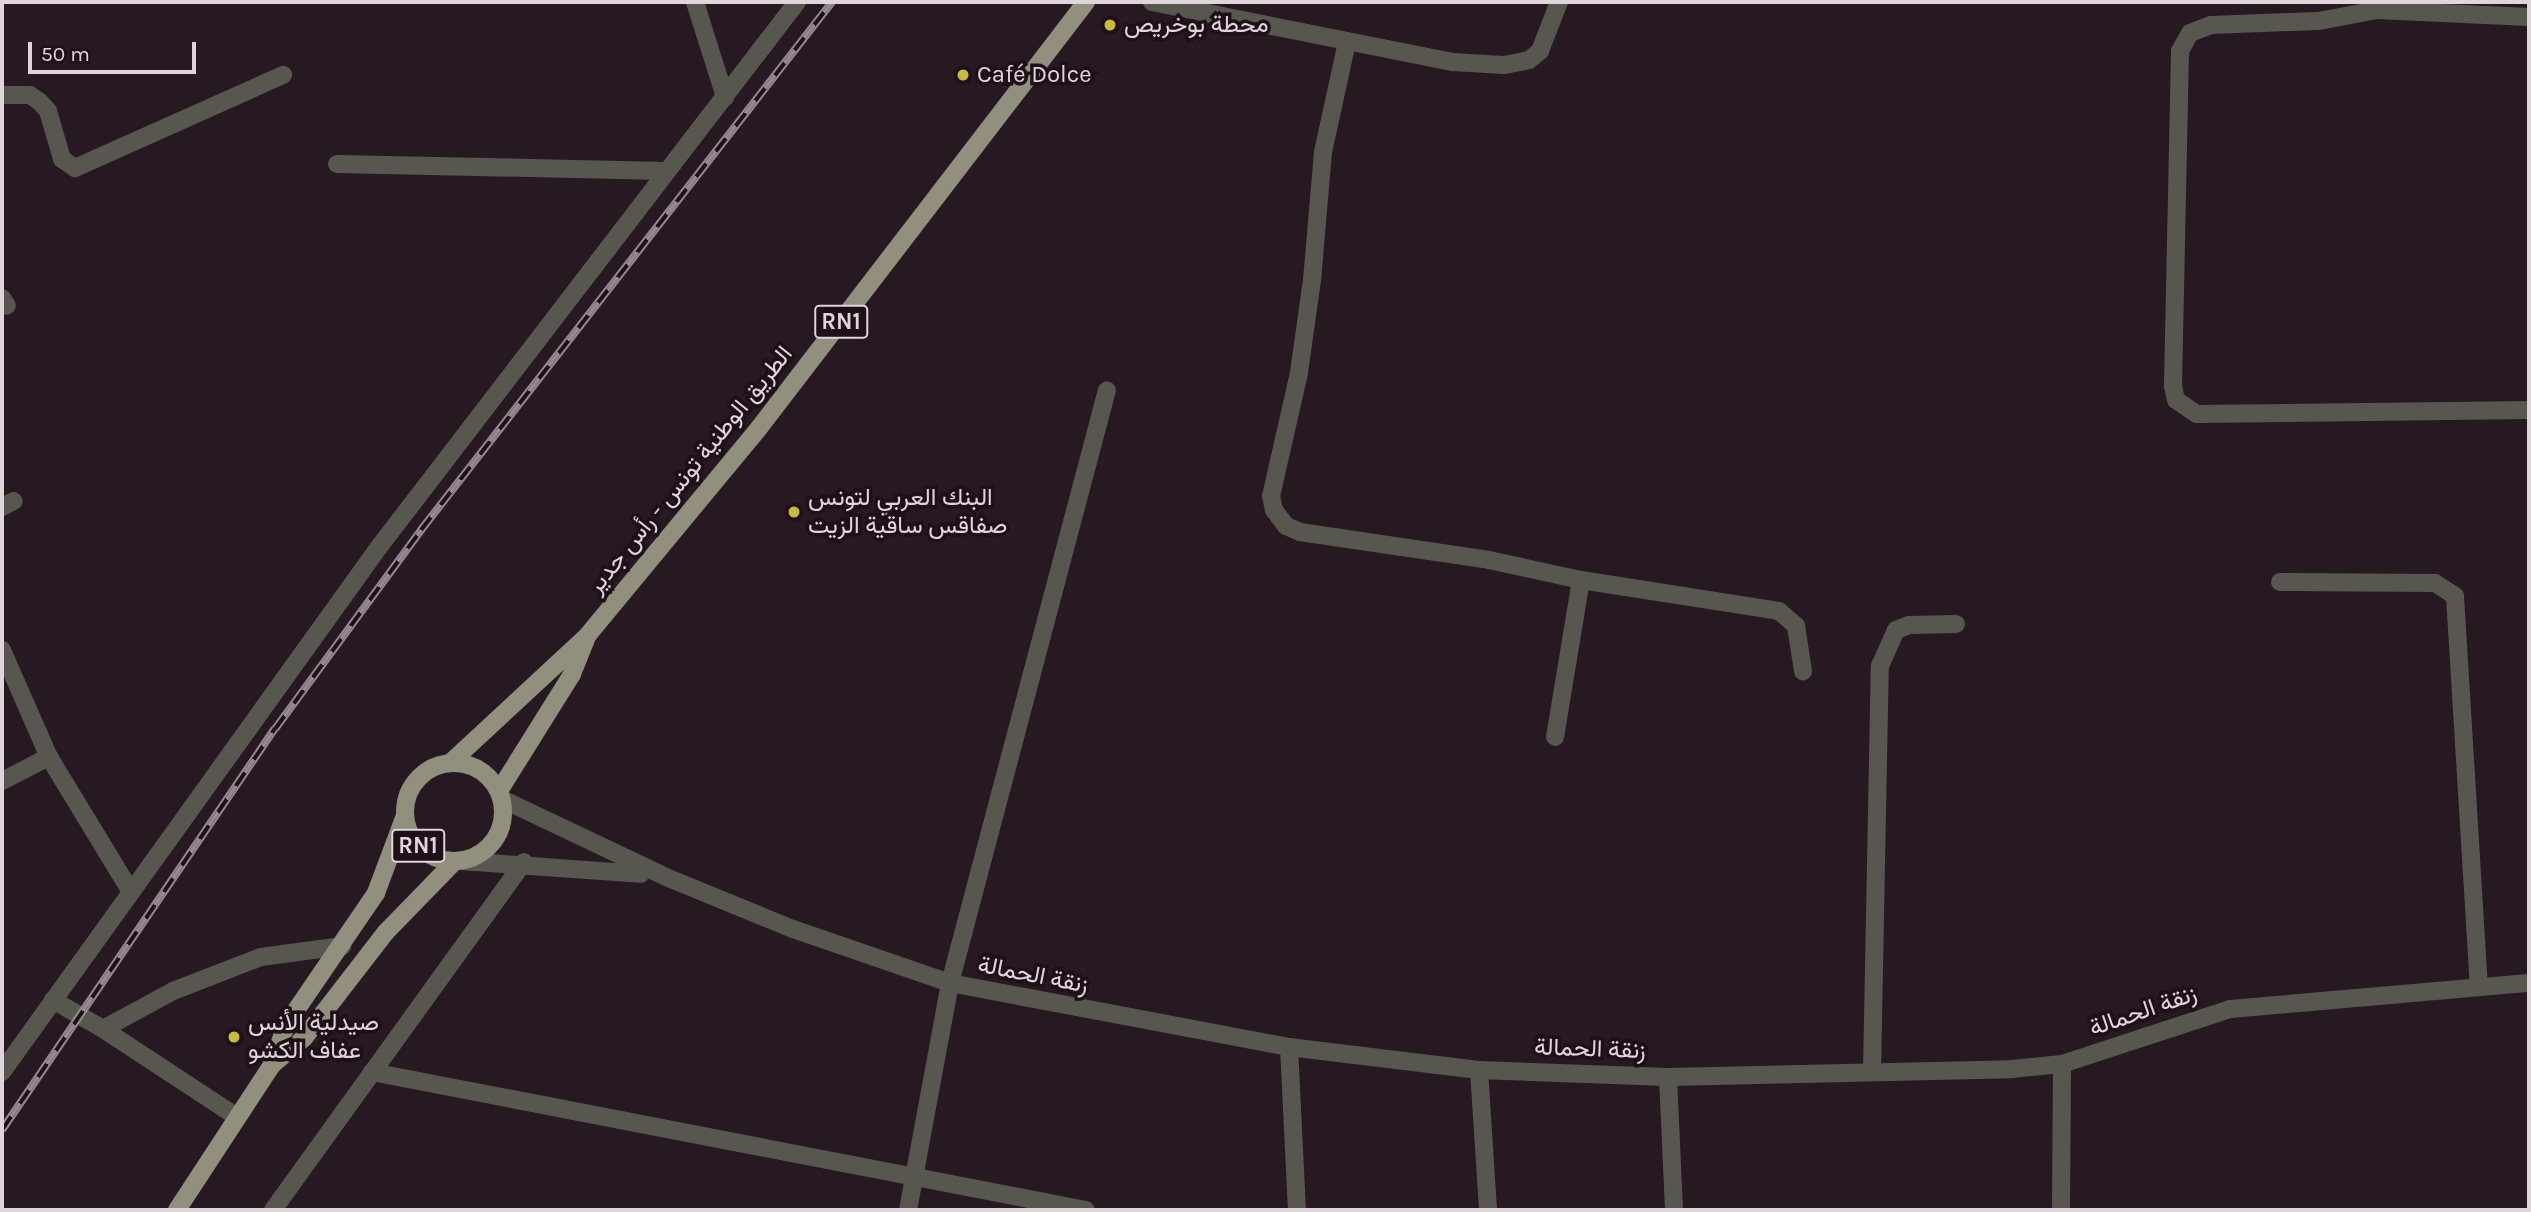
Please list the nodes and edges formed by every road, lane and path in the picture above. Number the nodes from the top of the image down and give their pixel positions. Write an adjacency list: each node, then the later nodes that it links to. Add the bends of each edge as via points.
1 (695, 2): 11 (street)
2 (797, 2): 11 (street)
3 (1086, 2): 19 (main road, الطريق الوطنية تونس - رأس جدير / RN1, via 759,428)
4 (1152, 2): 8 (street)
5 (1559, 2): 8 (street, via 1540,51 1518,64 1453,62)
6 (2377, 6): 7 (street); 15 (street, via 2318,21 2211,25 2184,39 2174,252 2176,400 2197,414)
7 (2529, 17)
8 (1347, 42): 16 (street, via 1323,152 1312,280 1299,373 1271,496 1274,510 1286,526 1300,532)
9 (283, 75): 10 (street, via 75,168 62,159 48,111 40,102 30,95)
10 (2, 95)
11 (725, 97): 13 (street)
12 (337, 164): 13 (street)
13 (666, 171): 31 (street, via 394,526)
14 (1107, 390): 33 (street)
15 (2529, 410)
16 (1581, 580): 21 (street, via 1779,611 1796,626); 22 (street)
17 (2280, 582): 35 (street, via 2435,583 2455,596)
18 (1956, 624): 44 (street, via 1909,625 1896,630 1881,666)
19 (587, 636): 24 (main road, الطريق الوطنية تونس - رأس جدير / RN1); 26 (main road, الطريق الوطنية تونس - رأس جدير / RN1, via 572,674)
20 (2, 650): 23 (street)
21 (1803, 671)
22 (1555, 737)
23 (49, 757): 25 (street); 31 (street)
24 (450, 763): 26 (main road, via 479,770); 27 (main road, RN1, via 421,775 408,795)
25 (2, 780)
26 (500, 795): 28 (main road, RN1, via 504,816 491,846); 30 (street)
27 (404, 818): 28 (main road, RN1, via 416,844 440,860); 32 (main road, RN1, via 376,893)
28 (458, 862): 29 (street); 40 (main road, RN1, via 386,932 304,1038)
29 (524, 862): 30 (street); 43 (street)
30 (666, 877): 33 (street, زنقة الحمالة, via 793,929)
31 (131, 892): 36 (street)
32 (342, 946): 37 (street, via 261,957 173,991); 40 (main road, RN1, via 286,1025)
33 (950, 983): 38 (street, زنقة الحمالة); 47 (street)
34 (2529, 983): 35 (street, زنقة الحمالة)
35 (2479, 986): 39 (street, زنقة الحمالة, via 2230,1009)
36 (53, 1000): 37 (street); 42 (street)
37 (103, 1029): 46 (street)
38 (1289, 1047): 41 (street, زنقة الحمالة); 52 (street)
39 (2062, 1064): 44 (street, زنقة الحمالة); 55 (street)
40 (272, 1065): 46 (main road, RN1)
41 (1479, 1070): 45 (street, زنقة الحمالة); 53 (street)
42 (2, 1072)
43 (372, 1072): 47 (street); 49 (street)
44 (1872, 1072): 45 (street, زنقة الحمالة)
45 (1668, 1077): 54 (street)
46 (237, 1117): 48 (main road, RN1)
47 (913, 1175): 50 (street); 51 (street)
48 (177, 1210)
49 (273, 1210)
50 (908, 1210)
51 (1087, 1210)
52 (1297, 1210)
53 (1488, 1210)
54 (1674, 1210)
55 (2061, 1210)

